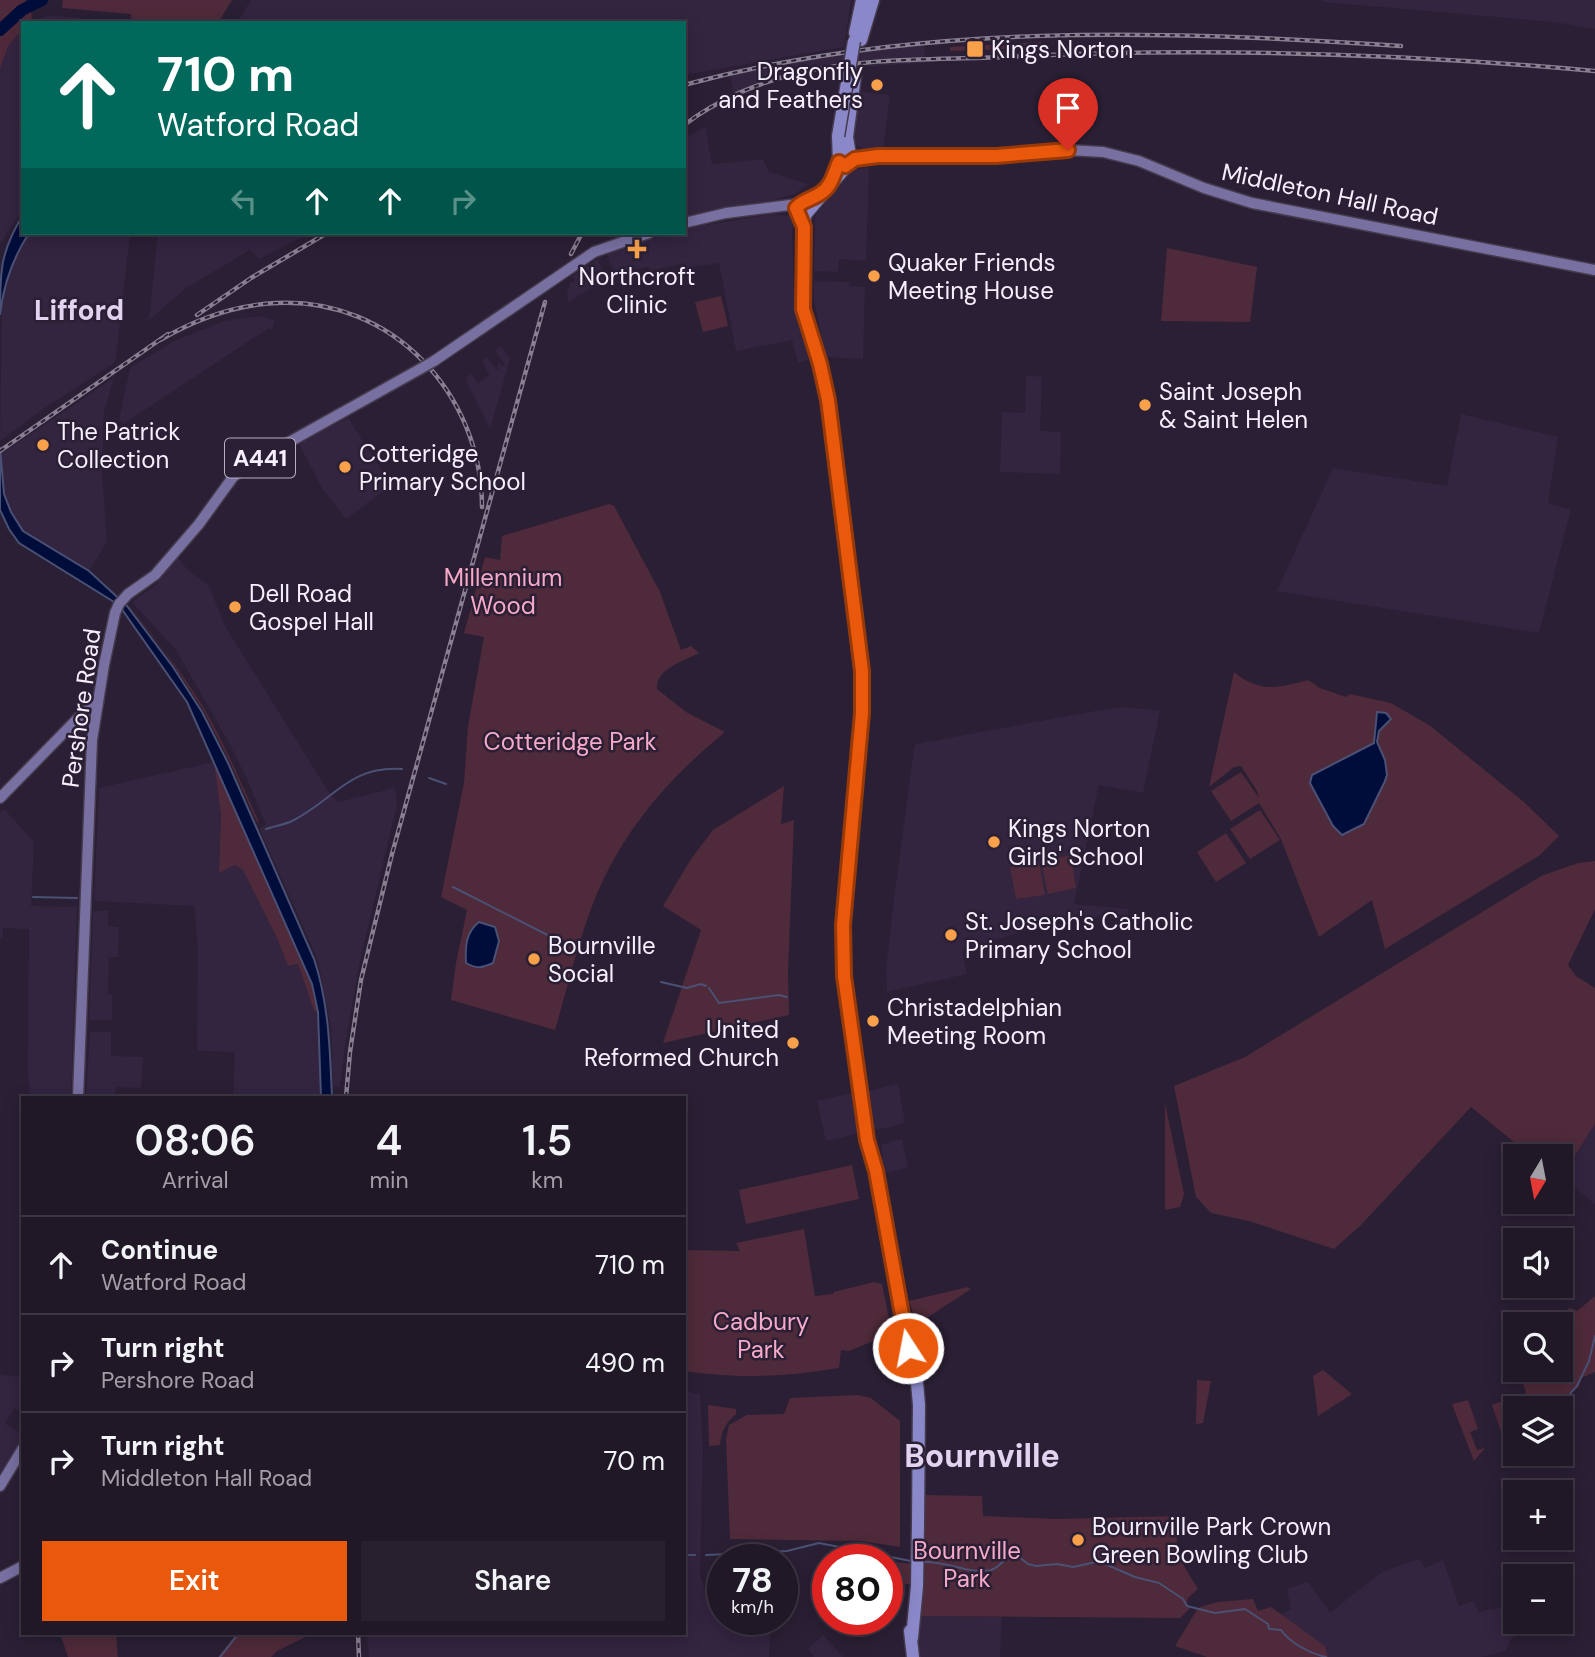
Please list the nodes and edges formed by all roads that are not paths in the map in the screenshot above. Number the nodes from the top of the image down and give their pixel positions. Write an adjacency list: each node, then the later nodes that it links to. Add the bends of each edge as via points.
1 (862, 0): 3 (highway)
2 (873, 0): 3 (highway)
3 (859, 38): 4 (highway); 4 (highway, bridge, via 851,58 838,136)
4 (845, 160): 5 (highway, via 827,188); 8 (main road, Middleton Hall Road, via 1103,152 1252,203)
5 (802, 212): 6 (main road, via 779,206); 16 (highway, via 803,309 828,400 862,671 843,925 844,976 867,1140 913,1343 919,1405)
6 (686, 223)
7 (643, 235): 9 (main road, Pershore Road / A441, bridge, via 594,252 433,361 233,477 155,575 128,594 116,611)
8 (1595, 270)
9 (97, 703): 10 (main road); 11 (main road, Pershore Road / A441, via 88,810)
10 (0, 798)
11 (78, 1096)
12 (21, 1451): 13 (main road)
13 (0, 1486)
14 (21, 1567): 15 (main road)
15 (0, 1578)
16 (913, 1657)

